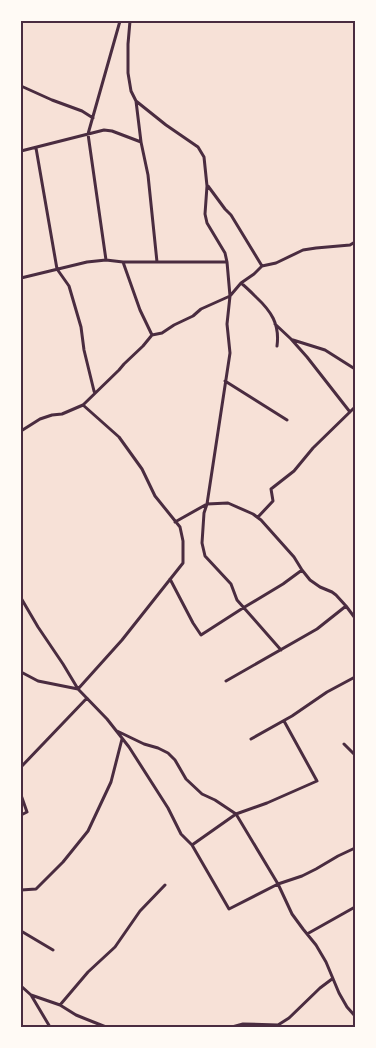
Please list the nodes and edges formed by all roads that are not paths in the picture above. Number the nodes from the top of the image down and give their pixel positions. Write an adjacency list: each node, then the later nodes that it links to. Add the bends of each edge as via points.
1 (120, 21): 5 (street)
2 (130, 21): 4 (street, via 128,73)
3 (21, 86): 5 (street)
4 (136, 101): 7 (street); 10 (street, via 198,148 204,157)
5 (93, 118): 6 (street)
6 (88, 134): 7 (street, via 112,131); 8 (street); 12 (street)
7 (141, 142): 14 (street)
8 (36, 148): 9 (street); 17 (street)
9 (21, 151)
10 (208, 186): 15 (street, via 207,223); 16 (street, via 231,215)
11 (355, 242): 16 (street, via 303,250)
12 (106, 260): 13 (street); 17 (street)
13 (123, 262): 14 (street); 22 (street)
14 (158, 262): 15 (street)
15 (227, 262): 20 (street)
16 (262, 266): 19 (street)
17 (57, 269): 18 (street); 27 (street, via 69,286)
18 (21, 278)
19 (241, 283): 20 (street); 21 (street, via 262,303)
20 (230, 296): 22 (street, via 162,333); 26 (street, via 227,324 230,353)
21 (275, 324): 23 (street); 24 (street)
22 (152, 335): 27 (street)
23 (293, 340): 25 (street, via 325,350); 30 (street)
24 (277, 346)
25 (355, 369)
26 (225, 381): 31 (street); 33 (street)
27 (95, 393): 28 (street)
28 (83, 405): 32 (street, via 40,419); 35 (street, via 119,437 142,469 155,496)
29 (355, 407): 30 (street)
30 (350, 412): 34 (street, via 294,471 271,489 273,501)
31 (288, 420)
32 (21, 431)
33 (207, 504): 34 (street, via 228,503); 35 (street); 40 (street, via 202,543 205,556 231,584)
34 (258, 517): 36 (street)
35 (176, 522): 37 (street, via 183,541 183,563)
36 (302, 570): 39 (street, via 310,580 332,592); 40 (street)
37 (170, 579): 40 (street, via 200,635); 46 (street)
38 (21, 598): 46 (street)
39 (346, 606): 41 (street); 42 (street, via 317,629)
40 (243, 608): 42 (street)
41 (355, 618)
42 (281, 650): 45 (street)
43 (21, 672): 46 (street, via 38,681)
44 (355, 677): 48 (street)
45 (226, 681)
46 (78, 689): 47 (street)
47 (87, 698): 49 (street); 54 (street)
48 (284, 721): 51 (street); 56 (street, via 317,781)
49 (116, 731): 50 (street); 56 (street, via 168,753 202,794)
50 (122, 739): 58 (street, via 168,808 181,834); 62 (street, via 111,782 88,831 36,889)
51 (251, 739)
52 (344, 744): 53 (street)
53 (355, 755)
54 (21, 767)
55 (21, 795): 57 (street, via 27,812)
56 (236, 814): 58 (street); 60 (street)
57 (21, 815)
58 (192, 845): 60 (street, via 229,909)
59 (355, 848): 60 (street, via 302,876)
60 (278, 884): 65 (street, via 292,914)
61 (165, 885): 70 (street, via 140,911 115,948 88,972)
62 (21, 890)
63 (355, 907): 65 (street)
64 (21, 931): 66 (street)
65 (307, 934): 67 (street, via 323,956)
66 (53, 950)
67 (332, 978): 71 (street, via 338,993); 74 (street, via 278,1025 243,1024)
68 (21, 986): 69 (street)
69 (31, 995): 70 (street); 72 (street)
70 (60, 1005): 73 (street)
71 (355, 1016)
72 (50, 1027)
73 (106, 1027)
74 (232, 1027)

